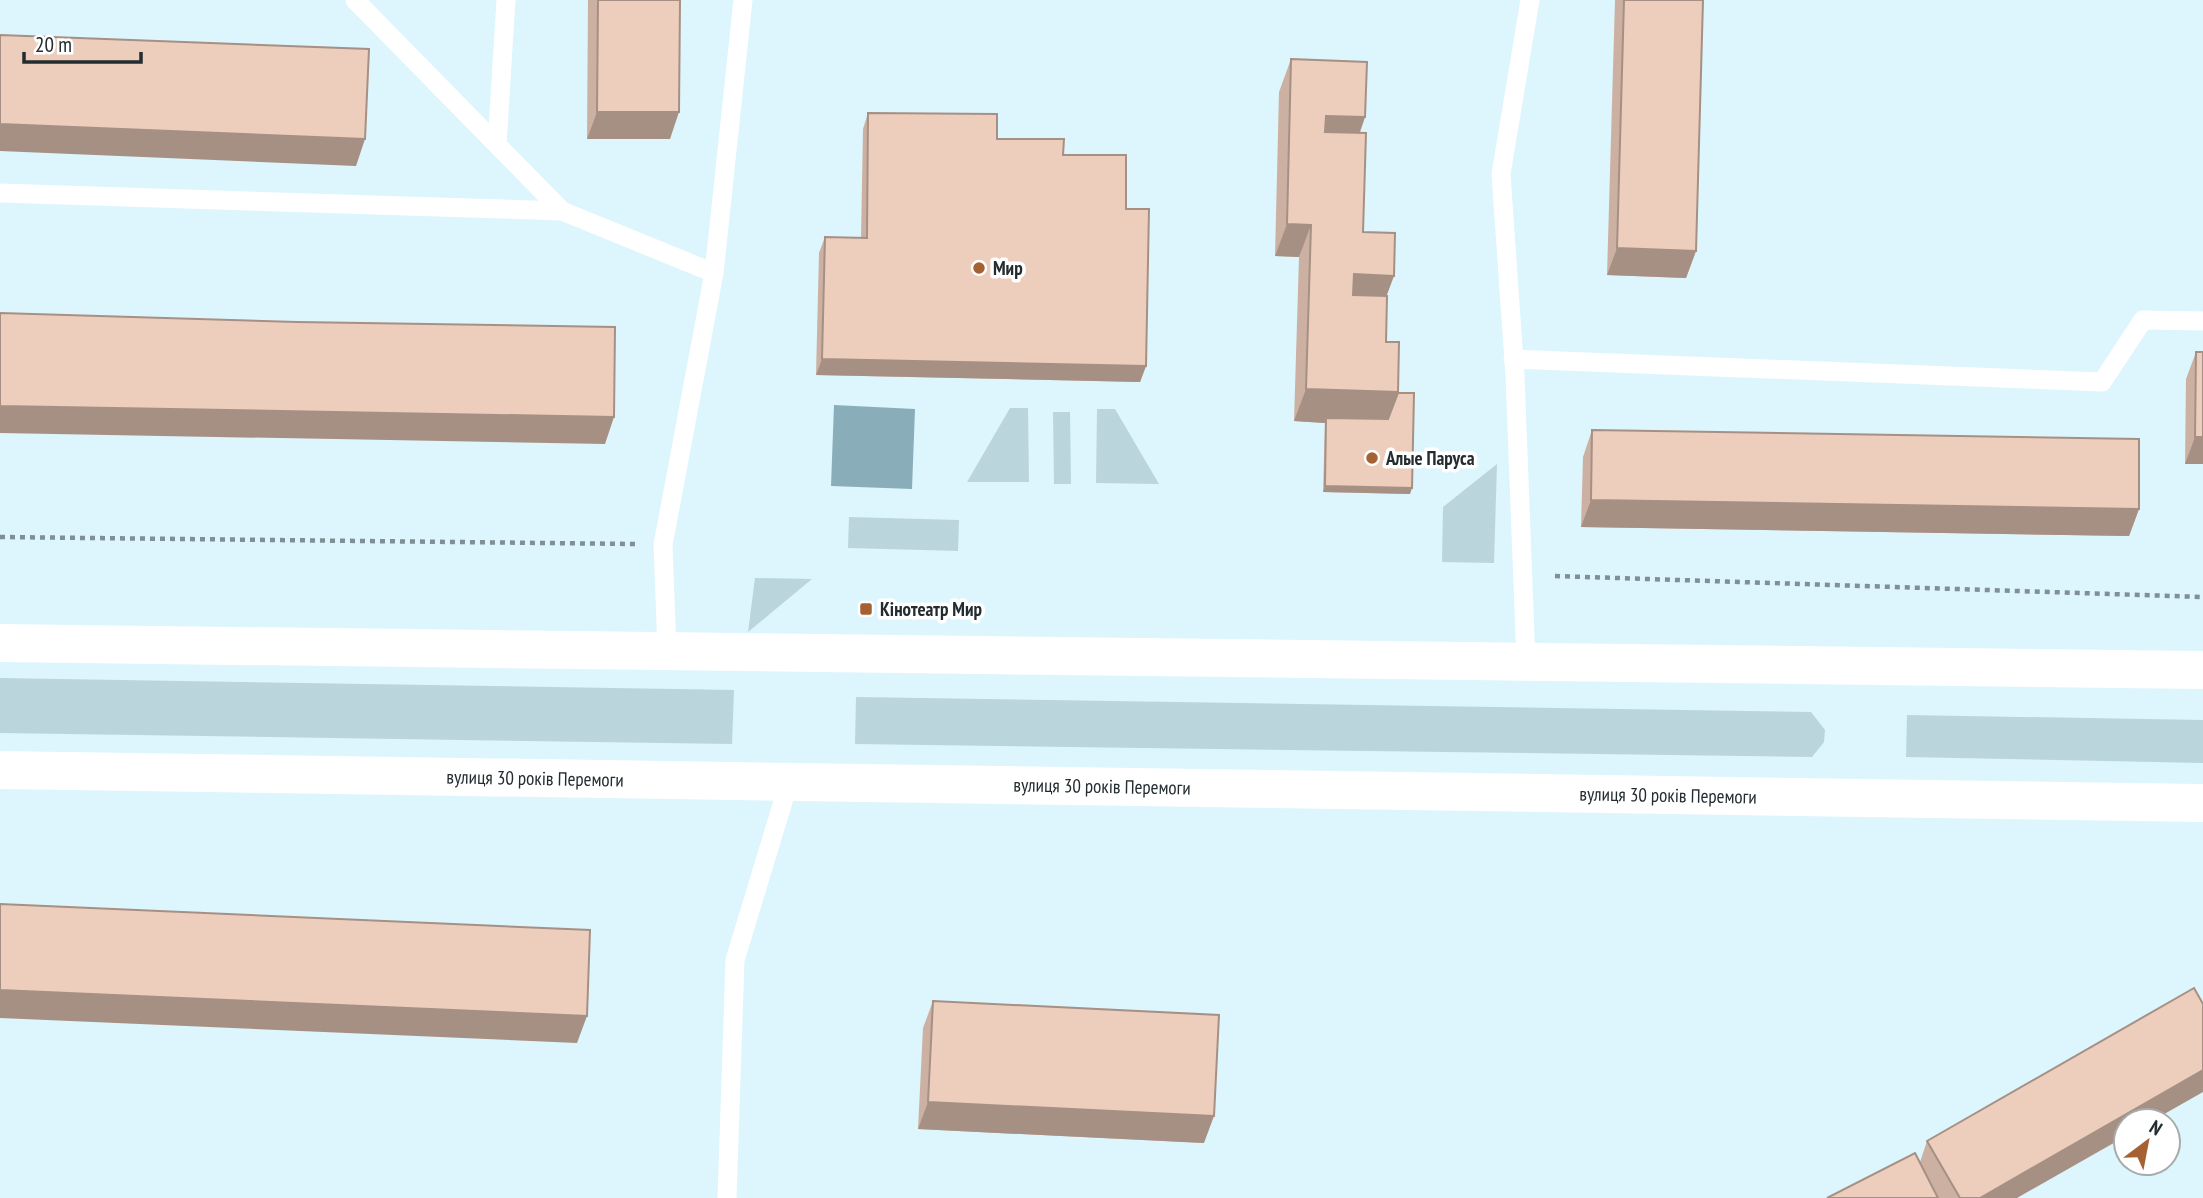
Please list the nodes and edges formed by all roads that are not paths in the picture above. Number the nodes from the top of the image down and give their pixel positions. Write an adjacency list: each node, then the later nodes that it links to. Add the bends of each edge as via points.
1 (355, 0): 5 (lane)
2 (506, 0): 5 (lane)
3 (743, 0): 8 (lane)
4 (1530, 0): 10 (lane, via 1501,174)
5 (497, 145): 7 (lane)
6 (0, 193): 7 (lane)
7 (562, 211): 8 (lane)
8 (713, 273): 12 (lane, via 663,545)
9 (2203, 321): 10 (lane, via 2143,320 2102,382)
10 (1513, 359): 13 (lane)
11 (0, 643): 12 (street)
12 (667, 651): 13 (street)
13 (1526, 662): 14 (street)
14 (2203, 670)
15 (0, 770): 16 (street, вулиця 30 років Перемоги)
16 (789, 782): 17 (street, вулиця 30 років Перемоги); 18 (lane, via 735,960)
17 (2203, 803)
18 (727, 1198)

